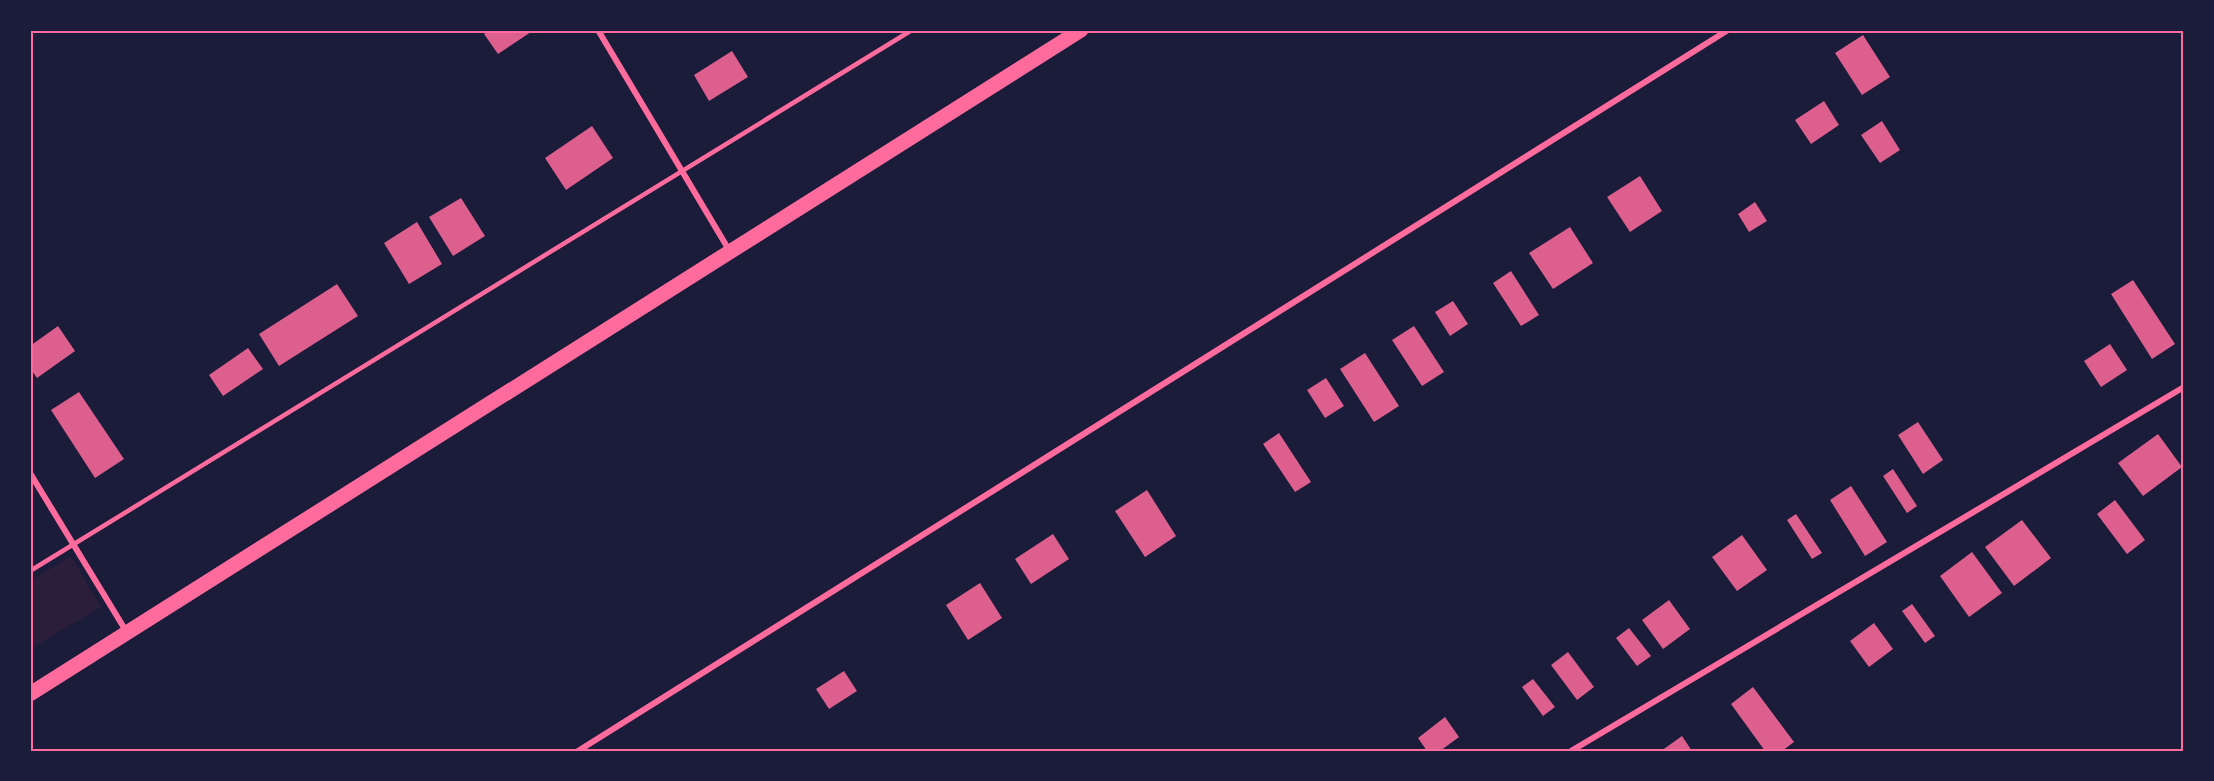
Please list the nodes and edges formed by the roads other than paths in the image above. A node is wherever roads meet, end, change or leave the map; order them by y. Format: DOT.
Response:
graph roads {
  1 [pos="598,30"];
  2 [pos="912,30"];
  3 [pos="1081,30"];
  4 [pos="1728,30"];
  5 [pos="682,171"];
  6 [pos="730,250"];
  7 [pos="2184,387"];
  8 [pos="30,472"];
  9 [pos="73,544"];
  10 [pos="30,571"];
  11 [pos="128,634"];
  12 [pos="30,694"];
  13 [pos="578,751"];
  14 [pos="1571,751"];
  1 -- 5 [label="street"];
  2 -- 5 [label="lane"];
  3 -- 6 [label="main road"];
  4 -- 13 [label="street"];
  5 -- 6 [label="street"];
  5 -- 9 [label="lane"];
  6 -- 11 [label="main road"];
  7 -- 14 [label="street"];
  8 -- 9 [label="street"];
  9 -- 10 [label="lane"];
  9 -- 11 [label="street"];
  11 -- 12 [label="main road"];
}
